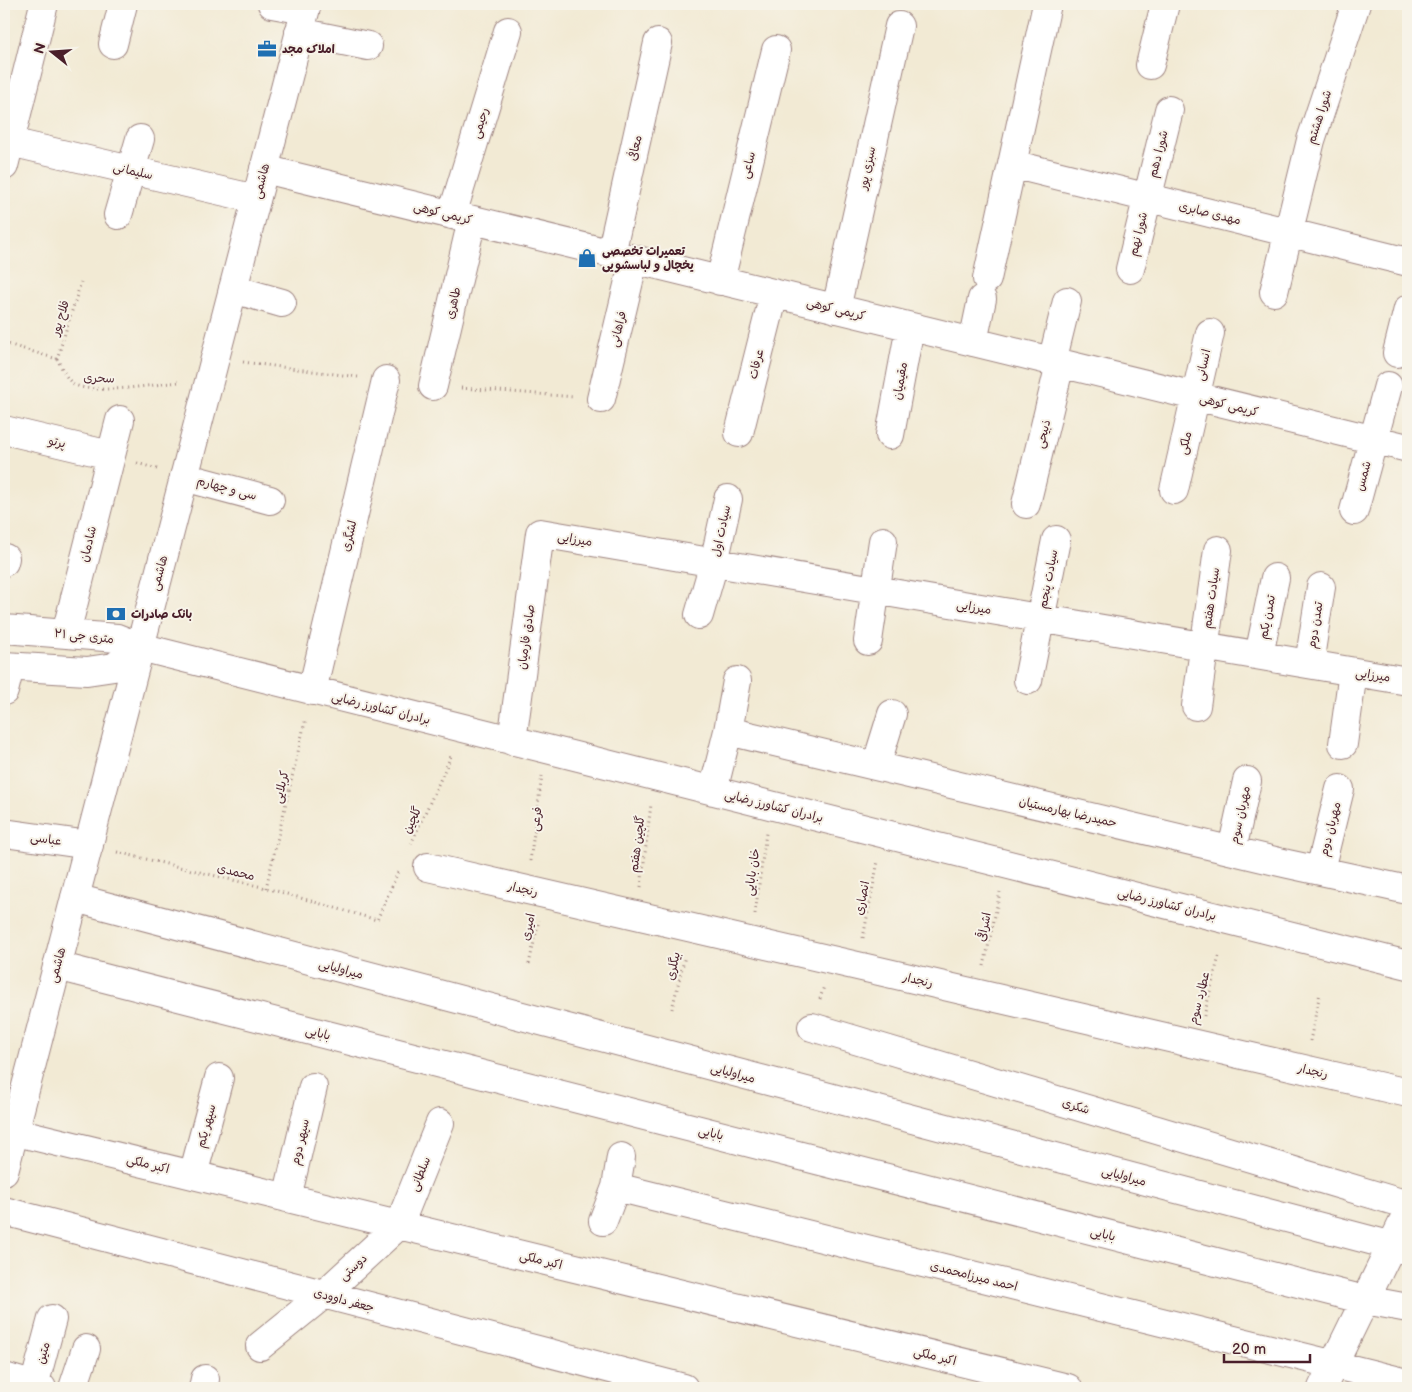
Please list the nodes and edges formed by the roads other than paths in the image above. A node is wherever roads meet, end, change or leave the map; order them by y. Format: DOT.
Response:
graph roads {
  1 [pos="44,4"];
  2 [pos="123,4"];
  3 [pos="272,4"];
  4 [pos="1047,4"];
  5 [pos="1165,4"];
  6 [pos="1356,4"];
  7 [pos="304,15"];
  8 [pos="899,26"];
  9 [pos="508,31"];
  10 [pos="658,43"];
  11 [pos="113,44"];
  12 [pos="368,46"];
  13 [pos="776,50"];
  14 [pos="1150,64"];
  15 [pos="1169,110"];
  16 [pos="140,139"];
  17 [pos="7,154"];
  18 [pos="1012,164"];
  19 [pos="264,169"];
  20 [pos="131,170"];
  21 [pos="1147,198"];
  22 [pos="256,199"];
  23 [pos="118,216"];
  24 [pos="462,218"];
  25 [pos="1287,232"];
  26 [pos="623,257"];
  27 [pos="1408,262"];
  28 [pos="1130,269"];
  29 [pos="720,281"];
  30 [pos="233,289"];
  31 [pos="1274,292"];
  32 [pos="774,294"];
  33 [pos="1067,301"];
  34 [pos="282,302"];
  35 [pos="836,309"];
  36 [pos="1408,309"];
  37 [pos="910,327"];
  38 [pos="1210,333"];
  39 [pos="973,342"];
  40 [pos="1397,353"];
  41 [pos="1056,362"];
  42 [pos="386,380"];
  43 [pos="434,386"];
  44 [pos="1388,386"];
  45 [pos="1196,397"];
  46 [pos="601,399"];
  47 [pos="120,420"];
  48 [pos="4,430"];
  49 [pos="739,433"];
  50 [pos="890,435"];
  51 [pos="1373,440"];
  52 [pos="1408,448"];
  53 [pos="110,455"];
  54 [pos="184,477"];
  55 [pos="1174,490"];
  56 [pos="728,499"];
  57 [pos="270,500"];
  58 [pos="1026,504"];
  59 [pos="1354,511"];
  60 [pos="540,533"];
  61 [pos="1056,540"];
  62 [pos="883,541"];
  63 [pos="1218,550"];
  64 [pos="714,563"];
  65 [pos="1274,578"];
  66 [pos="1321,587"];
  67 [pos="875,590"];
  68 [pos="699,615"];
  69 [pos="1040,618"];
  70 [pos="4,629"];
  71 [pos="66,633"];
  72 [pos="868,642"];
  73 [pos="1204,646"];
  74 [pos="140,647"];
  75 [pos="1259,655"];
  76 [pos="1309,664"];
  77 [pos="1353,672"];
  78 [pos="6,675"];
  79 [pos="1028,680"];
  80 [pos="737,681"];
  81 [pos="1408,681"];
  82 [pos="312,691"];
  83 [pos="1196,706"];
  84 [pos="892,714"];
  85 [pos="728,731"];
  86 [pos="512,741"];
  87 [pos="1342,744"];
  88 [pos="876,766"];
  89 [pos="1247,780"];
  90 [pos="1340,789"];
  91 [pos="713,791"];
  92 [pos="4,833"];
  93 [pos="89,845"];
  94 [pos="1232,850"];
  95 [pos="413,860"];
  96 [pos="1320,870"];
  97 [pos="1408,890"];
  98 [pos="75,898"];
  99 [pos="1408,965"];
  100 [pos="57,966"];
  101 [pos="812,1027"];
  102 [pos="219,1078"];
  103 [pos="313,1087"];
  104 [pos="1408,1093"];
  105 [pos="440,1123"];
  106 [pos="9,1130"];
  107 [pos="621,1157"];
  108 [pos="4,1171"];
  109 [pos="193,1175"];
  110 [pos="616,1187"];
  111 [pos="287,1198"];
  112 [pos="1408,1205"];
  113 [pos="4,1211"];
  114 [pos="1408,1212"];
  115 [pos="603,1221"];
  116 [pos="399,1225"];
  117 [pos="1400,1248"];
  118 [pos="323,1294"];
  119 [pos="1365,1300"];
  120 [pos="1408,1308"];
  121 [pos="52,1319"];
  122 [pos="260,1346"];
  123 [pos="86,1349"];
  124 [pos="1327,1376"];
  125 [pos="4,1377"];
  126 [pos="1408,1383"];
  127 [pos="38,1387"];
  128 [pos="73,1388"];
  129 [pos="684,1388"];
  130 [pos="1068,1388"];
  1 -- 17 [label="street, سلیمانی"];
  2 -- 11 [label="street"];
  3 -- 7 [label="street"];
  4 -- 18 [label="street"];
  5 -- 14 [label="street"];
  6 -- 25 [label="street, شورا هشتم"];
  7 -- 12 [label="street"];
  7 -- 19 [label="street, هاشمی"];
  8 -- 35 [label="street, سبزی پور"];
  9 -- 24 [label="street, رحیمی"];
  10 -- 26 [label="street, معافی"];
  13 -- 29 [label="street, ساعی"];
  15 -- 21 [label="street, شورا دهم"];
  16 -- 20 [label="street"];
  17 -- 20 [label="street, سلیمانی"];
  18 -- 21 [label="street, مهدی صابری"];
  18 -- 39 [label="street"];
  19 -- 22 [label="street, هاشمی"];
  19 -- 24 [label="street, کریمی کوهی"];
  20 -- 22 [label="street, سلیمانی"];
  20 -- 23 [label="street"];
  21 -- 25 [label="street, مهدی صابری"];
  21 -- 28 [label="street, شورا نهم"];
  22 -- 30 [label="street, هاشمی"];
  24 -- 26 [label="street, کریمی کوهی"];
  24 -- 43 [label="street, طاهری"];
  25 -- 27 [label="street, مهدی صابری"];
  25 -- 31 [label="street, شورا هشتم"];
  26 -- 29 [label="street, کریمی کوهی"];
  26 -- 46 [label="street, فراهانی"];
  29 -- 32 [label="street, کریمی کوهی"];
  30 -- 34 [label="street"];
  30 -- 54 [label="street, هاشمی"];
  32 -- 35 [label="street, کریمی کوهی"];
  32 -- 49 [label="street, عرفات"];
  33 -- 41 [label="street, ذبیحی"];
  35 -- 37 [label="street, کریمی کوهی"];
  36 -- 40 [label="street"];
  37 -- 39 [label="street, کریمی کوهی"];
  37 -- 50 [label="street, مقیمیان"];
  38 -- 45 [label="street, انسانی"];
  39 -- 41 [label="street, کریمی کوهی"];
  41 -- 45 [label="street, کریمی کوهی"];
  41 -- 58 [label="street, ذبیحی"];
  42 -- 82 [label="street, لشگری"];
  44 -- 51 [label="street, شمس"];
  45 -- 51 [label="street, کریمی کوهی"];
  45 -- 55 [label="street, ملکی"];
  47 -- 53 [label="street, شادمان"];
  48 -- 53 [label="street, پرتو"];
  51 -- 52 [label="street, کریمی کوهی"];
  51 -- 59 [label="street, شمس"];
  53 -- 71 [label="street, شادمان"];
  54 -- 57 [label="street, سی و چهارم"];
  54 -- 74 [label="street, هاشمی"];
  56 -- 64 [label="street, سیادت اول"];
  60 -- 64 [label="street, میرزایی"];
  60 -- 86 [label="street, صادق فارمیان"];
  61 -- 69 [label="street, سیادت پنجم"];
  62 -- 67 [label="street"];
  63 -- 73 [label="street, سیادت هفتم"];
  64 -- 67 [label="street, میرزایی"];
  64 -- 68 [label="street, سیادت اول"];
  65 -- 75 [label="street, تمدن یکم"];
  66 -- 76 [label="street, تمدن دوم"];
  67 -- 69 [label="street, میرزایی"];
  67 -- 72 [label="street"];
  69 -- 73 [label="street, میرزایی"];
  69 -- 79 [label="street, سیادت پنجم"];
  70 -- 71 [label="street, ۲۱ متری جی"];
  71 -- 74 [label="street, ۲۱ متری جی"];
  73 -- 75 [label="street, میرزایی"];
  73 -- 83 [label="street, سیادت هفتم"];
  74 -- 78 [label="street, ۲۱ متری جی"];
  74 -- 82 [label="street, برادران کشاورز رضایی"];
  74 -- 93 [label="street, هاشمی"];
  75 -- 76 [label="street, میرزایی"];
  76 -- 77 [label="street, میرزایی"];
  77 -- 81 [label="street, میرزایی"];
  77 -- 87 [label="street"];
  80 -- 85 [label="street"];
  82 -- 86 [label="street, برادران کشاورز رضایی"];
  84 -- 88 [label="street"];
  85 -- 88 [label="street, حمیدرضا بهارمستیان"];
  85 -- 91 [label="street"];
  86 -- 91 [label="street, برادران کشاورز رضایی"];
  88 -- 94 [label="street, حمیدرضا بهارمستیان"];
  89 -- 94 [label="street, مهربان سوم"];
  90 -- 96 [label="street, مهربان دوم"];
  91 -- 99 [label="street, برادران کشاورز رضایی"];
  92 -- 93 [label="street, عباسی"];
  93 -- 98 [label="street, هاشمی"];
  94 -- 96 [label="street, حمیدرضا بهارمستیان"];
  95 -- 104 [label="street, رنجدار"];
  96 -- 97 [label="street, حمیدرضا بهارمستیان"];
  98 -- 100 [label="street, هاشمی"];
  98 -- 117 [label="street, میراولیایی"];
  100 -- 106 [label="street, هاشمی"];
  100 -- 119 [label="street, بابایی"];
  101 -- 112 [label="street, شکری"];
  102 -- 109 [label="street, سپهر یکم"];
  103 -- 111 [label="street, سپهر دوم"];
  105 -- 116 [label="street, سلطانی"];
  106 -- 108 [label="street, هاشمی"];
  106 -- 109 [label="street, اکبر ملکی"];
  107 -- 110 [label="street"];
  109 -- 111 [label="street, اکبر ملکی"];
  110 -- 115 [label="street"];
  110 -- 124 [label="street, احمد میرزامحمدی"];
  111 -- 116 [label="street, اکبر ملکی"];
  113 -- 118 [label="street, جعفر داوودی"];
  114 -- 117 [label="street"];
  116 -- 118 [label="street, دوستی"];
  116 -- 130 [label="street, اکبر ملکی"];
  117 -- 119 [label="street"];
  118 -- 122 [label="street, دوستی"];
  118 -- 129 [label="street, جعفر داوودی"];
  119 -- 120 [label="street"];
  119 -- 124 [label="street"];
  121 -- 127 [label="street, متین"];
  123 -- 128 [label="street"];
  124 -- 126 [label="street, احمد میرزامحمدی"];
  125 -- 127 [label="street"];
}
